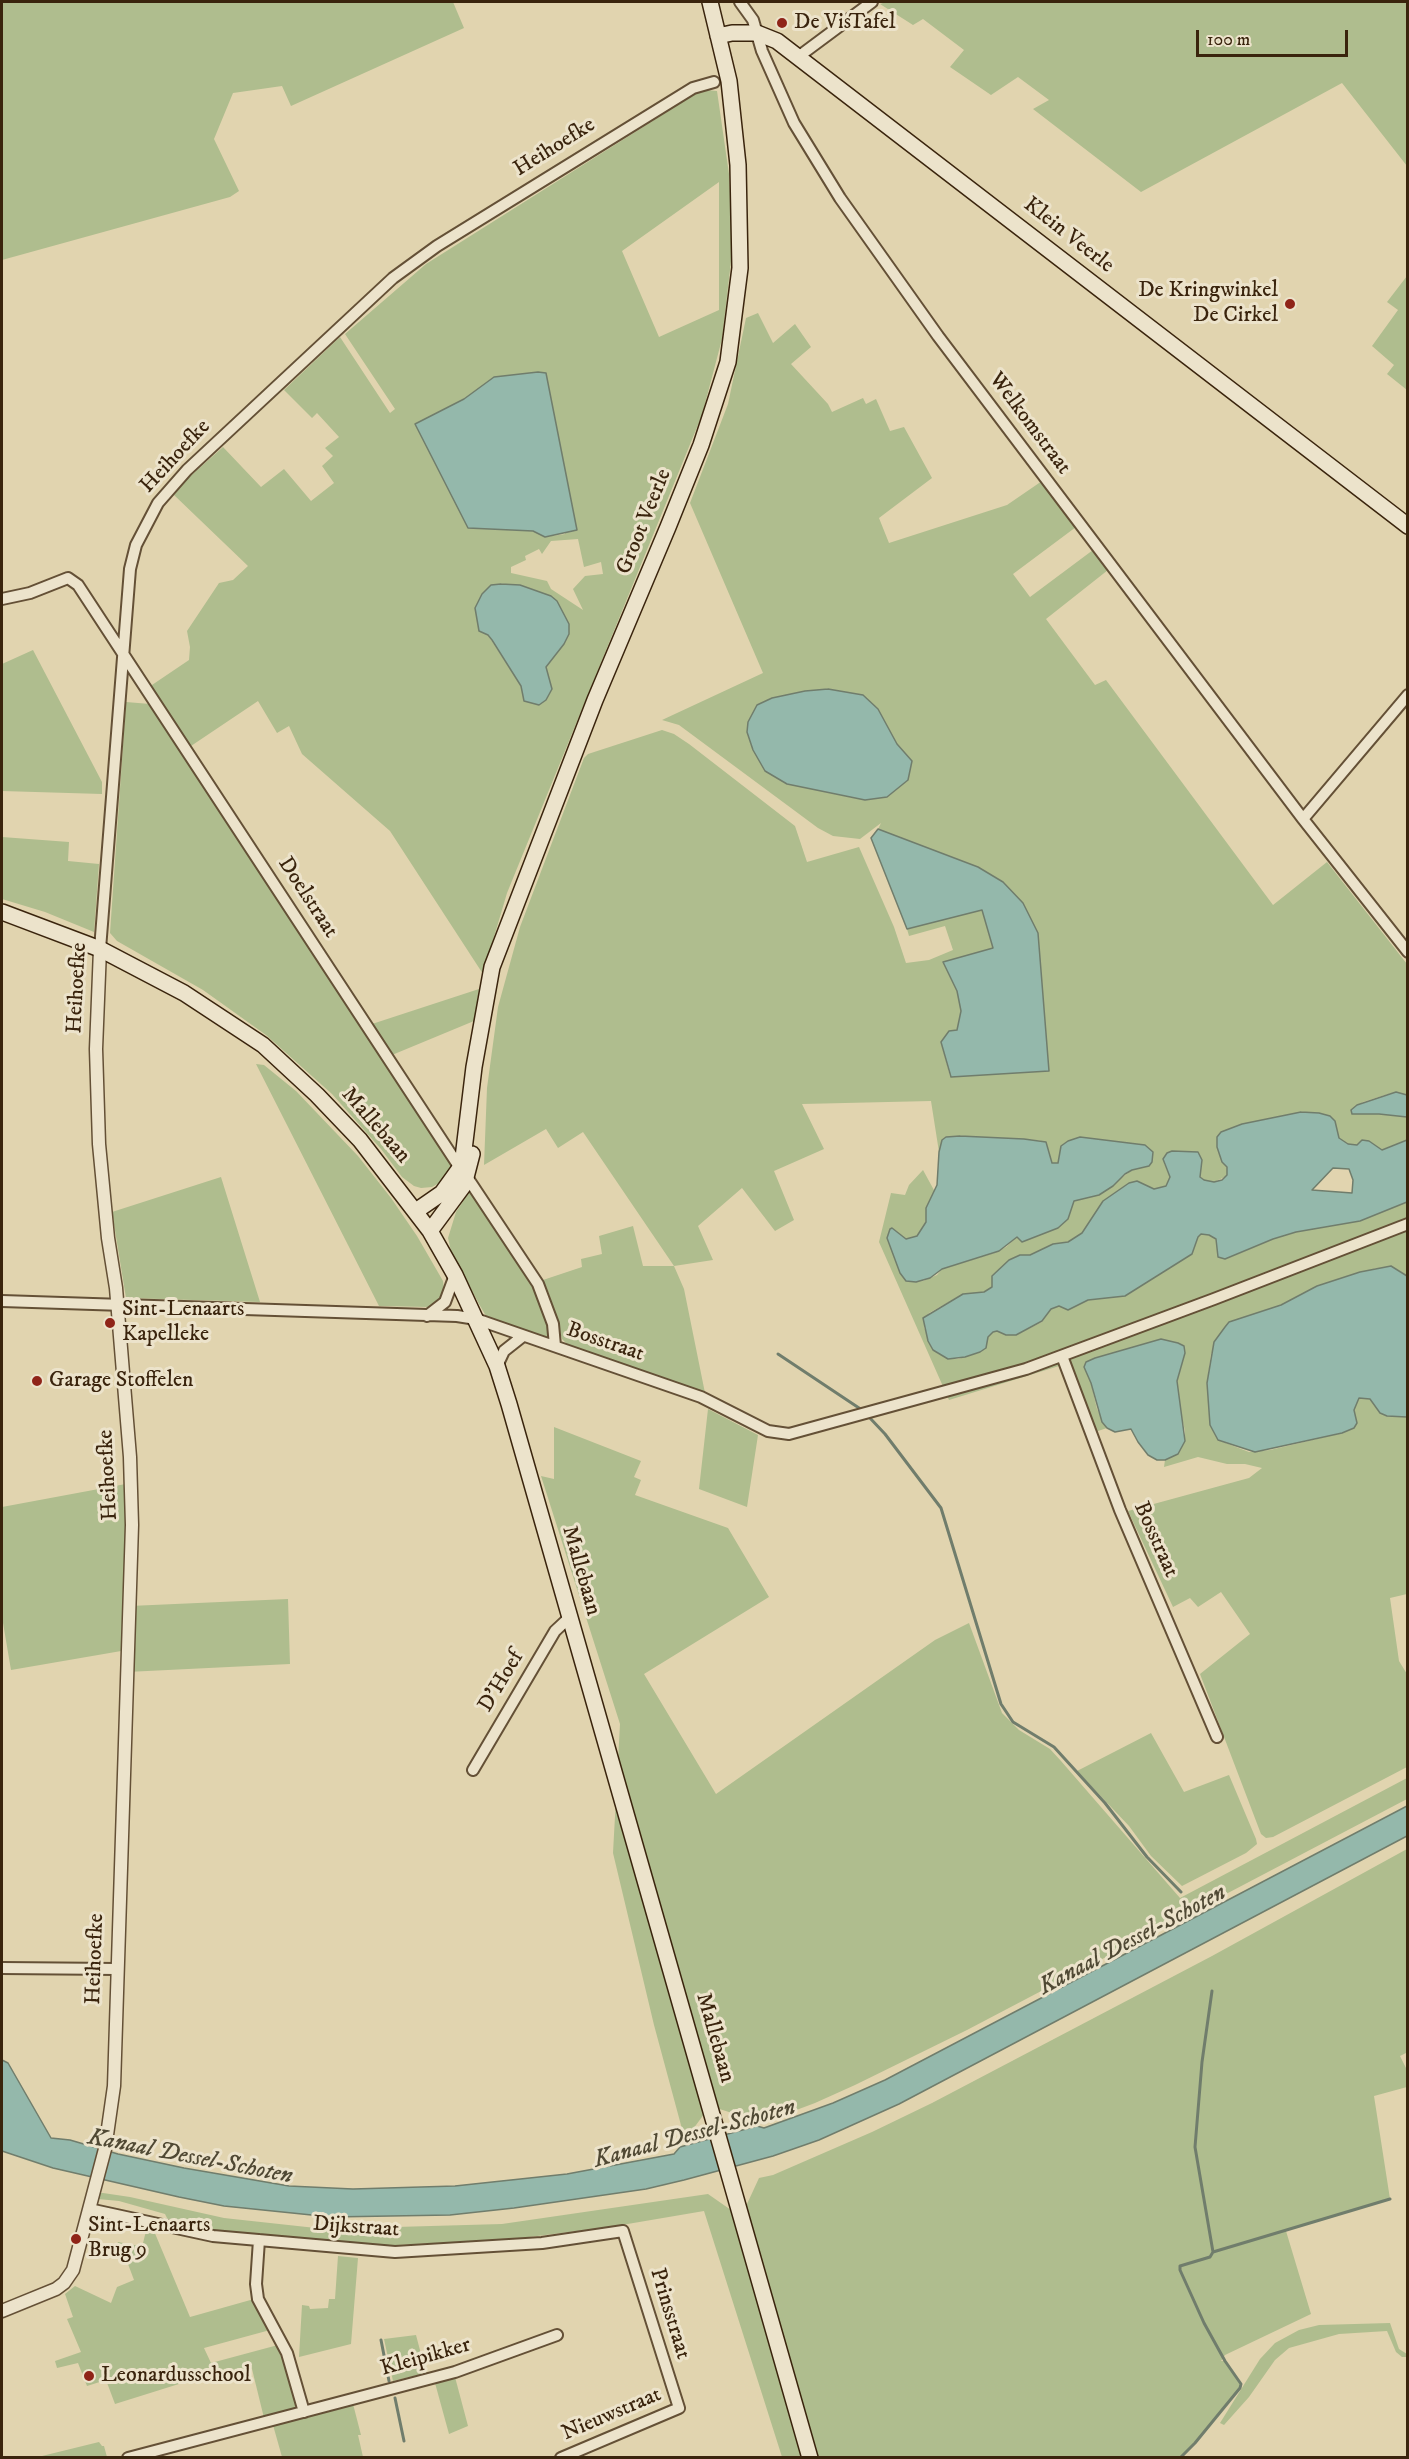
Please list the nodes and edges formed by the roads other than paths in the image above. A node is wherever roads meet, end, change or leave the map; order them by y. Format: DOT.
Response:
graph roads {
  1 [pos="710,2"];
  2 [pos="740,2"];
  3 [pos="872,2"];
  4 [pos="757,33"];
  5 [pos="718,36"];
  6 [pos="798,57"];
  7 [pos="714,82"];
  8 [pos="1407,525"];
  9 [pos="2,599"];
  10 [pos="122,650"];
  11 [pos="1407,695"];
  12 [pos="1303,819"];
  13 [pos="2,912"];
  14 [pos="100,949"];
  15 [pos="1407,952"];
  16 [pos="463,1173"];
  17 [pos="416,1211"];
  18 [pos="1407,1224"];
  19 [pos="430,1231"];
  20 [pos="455,1275"];
  21 [pos="2,1301"];
  22 [pos="117,1304"];
  23 [pos="428,1316"];
  24 [pos="476,1319"];
  25 [pos="523,1336"];
  26 [pos="555,1346"];
  27 [pos="1062,1356"];
  28 [pos="497,1366"];
  29 [pos="570,1617"];
  30 [pos="1217,1737"];
  31 [pos="473,1770"];
  32 [pos="2,1968"];
  33 [pos="117,1969"];
  34 [pos="89,2209"];
  35 [pos="623,2231"];
  36 [pos="259,2240"];
  37 [pos="2,2311"];
  38 [pos="557,2335"];
  39 [pos="679,2408"];
  40 [pos="304,2412"];
  41 [pos="128,2457"];
  42 [pos="561,2457"];
  43 [pos="810,2457"];
  1 -- 5 [label="main road, Groot Veerle"];
  2 -- 4 [label="street"];
  3 -- 6 [label="street"];
  4 -- 5 [label="main road, Klein Veerle"];
  4 -- 6 [label="main road, Klein Veerle"];
  4 -- 12 [label="street, Welkomstraat"];
  5 -- 16 [label="main road, Groot Veerle"];
  6 -- 8 [label="main road, Klein Veerle"];
  7 -- 10 [label="street, Heihoefke"];
  9 -- 10 [label="street, Doelstraat"];
  10 -- 14 [label="street, Heihoefke"];
  10 -- 16 [label="street, Doelstraat"];
  11 -- 12 [label="street"];
  12 -- 15 [label="street, Welkomstraat"];
  13 -- 14 [label="main road, Mallebaan"];
  14 -- 17 [label="main road, Mallebaan"];
  14 -- 22 [label="street, Heihoefke"];
  16 -- 17 [label="main road, Groot Veerle"];
  16 -- 19 [label="main road, Groot Veerle"];
  16 -- 26 [label="street, Doelstraat"];
  17 -- 19 [label="main road, Mallebaan"];
  18 -- 27 [label="street, Bosstraat"];
  19 -- 20 [label="main road, Mallebaan"];
  20 -- 23 [label="street"];
  20 -- 24 [label="main road, Mallebaan"];
  21 -- 22 [label="street, Bosstraat"];
  22 -- 23 [label="street, Bosstraat"];
  22 -- 33 [label="street, Heihoefke"];
  23 -- 24 [label="street, Bosstraat"];
  24 -- 25 [label="street, Bosstraat"];
  24 -- 28 [label="main road, Mallebaan"];
  25 -- 26 [label="street, Bosstraat"];
  25 -- 28 [label="street"];
  26 -- 27 [label="street, Bosstraat"];
  27 -- 30 [label="street, Bosstraat"];
  28 -- 29 [label="main road, Mallebaan"];
  29 -- 31 [label="street, D'Hoef"];
  29 -- 43 [label="main road, Mallebaan"];
  32 -- 33 [label="street"];
  33 -- 34 [label="street, Heihoefke"];
  34 -- 36 [label="street, Dijkstraat"];
  34 -- 37 [label="street, Heihoefke"];
  35 -- 36 [label="street, Dijkstraat"];
  35 -- 39 [label="street, Prinsstraat"];
  36 -- 40 [label="street"];
  38 -- 40 [label="street, Kleipikker"];
  39 -- 42 [label="street, Nieuwstraat"];
  40 -- 41 [label="street, Kleipikker"];
}
